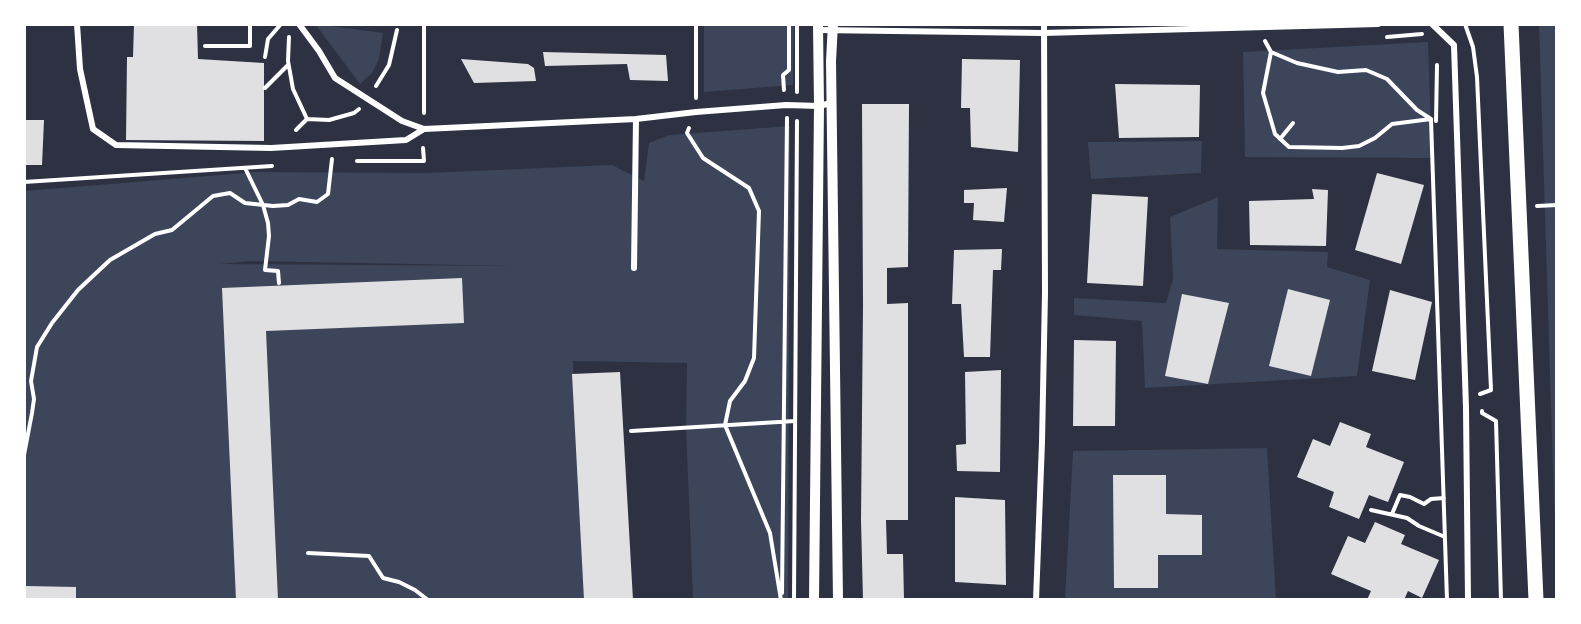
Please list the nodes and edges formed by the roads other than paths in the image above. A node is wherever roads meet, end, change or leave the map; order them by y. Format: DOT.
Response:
graph roads {
  1 [pos="77,24"];
  2 [pos="298,24"];
  3 [pos="1044,24"];
  4 [pos="1377,24"];
  5 [pos="1432,24"];
  6 [pos="1511,24"];
  7 [pos="818,27"];
  8 [pos="833,27"];
  9 [pos="1043,33"];
  10 [pos="831,104"];
  11 [pos="819,106"];
  12 [pos="636,119"];
  13 [pos="424,129"];
  14 [pos="634,268"];
  15 [pos="814,600"];
  16 [pos="838,600"];
  17 [pos="1036,600"];
  18 [pos="1468,600"];
  19 [pos="1536,600"];
  1 -- 13 [label="street"];
  2 -- 13 [label="street"];
  3 -- 9 [label="street"];
  4 -- 9 [label="street"];
  5 -- 18 [label="street"];
  6 -- 19 [label="main road"];
  7 -- 8 [label="street"];
  7 -- 11 [label="street"];
  8 -- 9 [label="street"];
  8 -- 10 [label="street"];
  9 -- 17 [label="street"];
  10 -- 11 [label="street"];
  10 -- 16 [label="street"];
  11 -- 12 [label="street"];
  11 -- 15 [label="street"];
  12 -- 13 [label="street"];
  12 -- 14 [label="street"];
}
